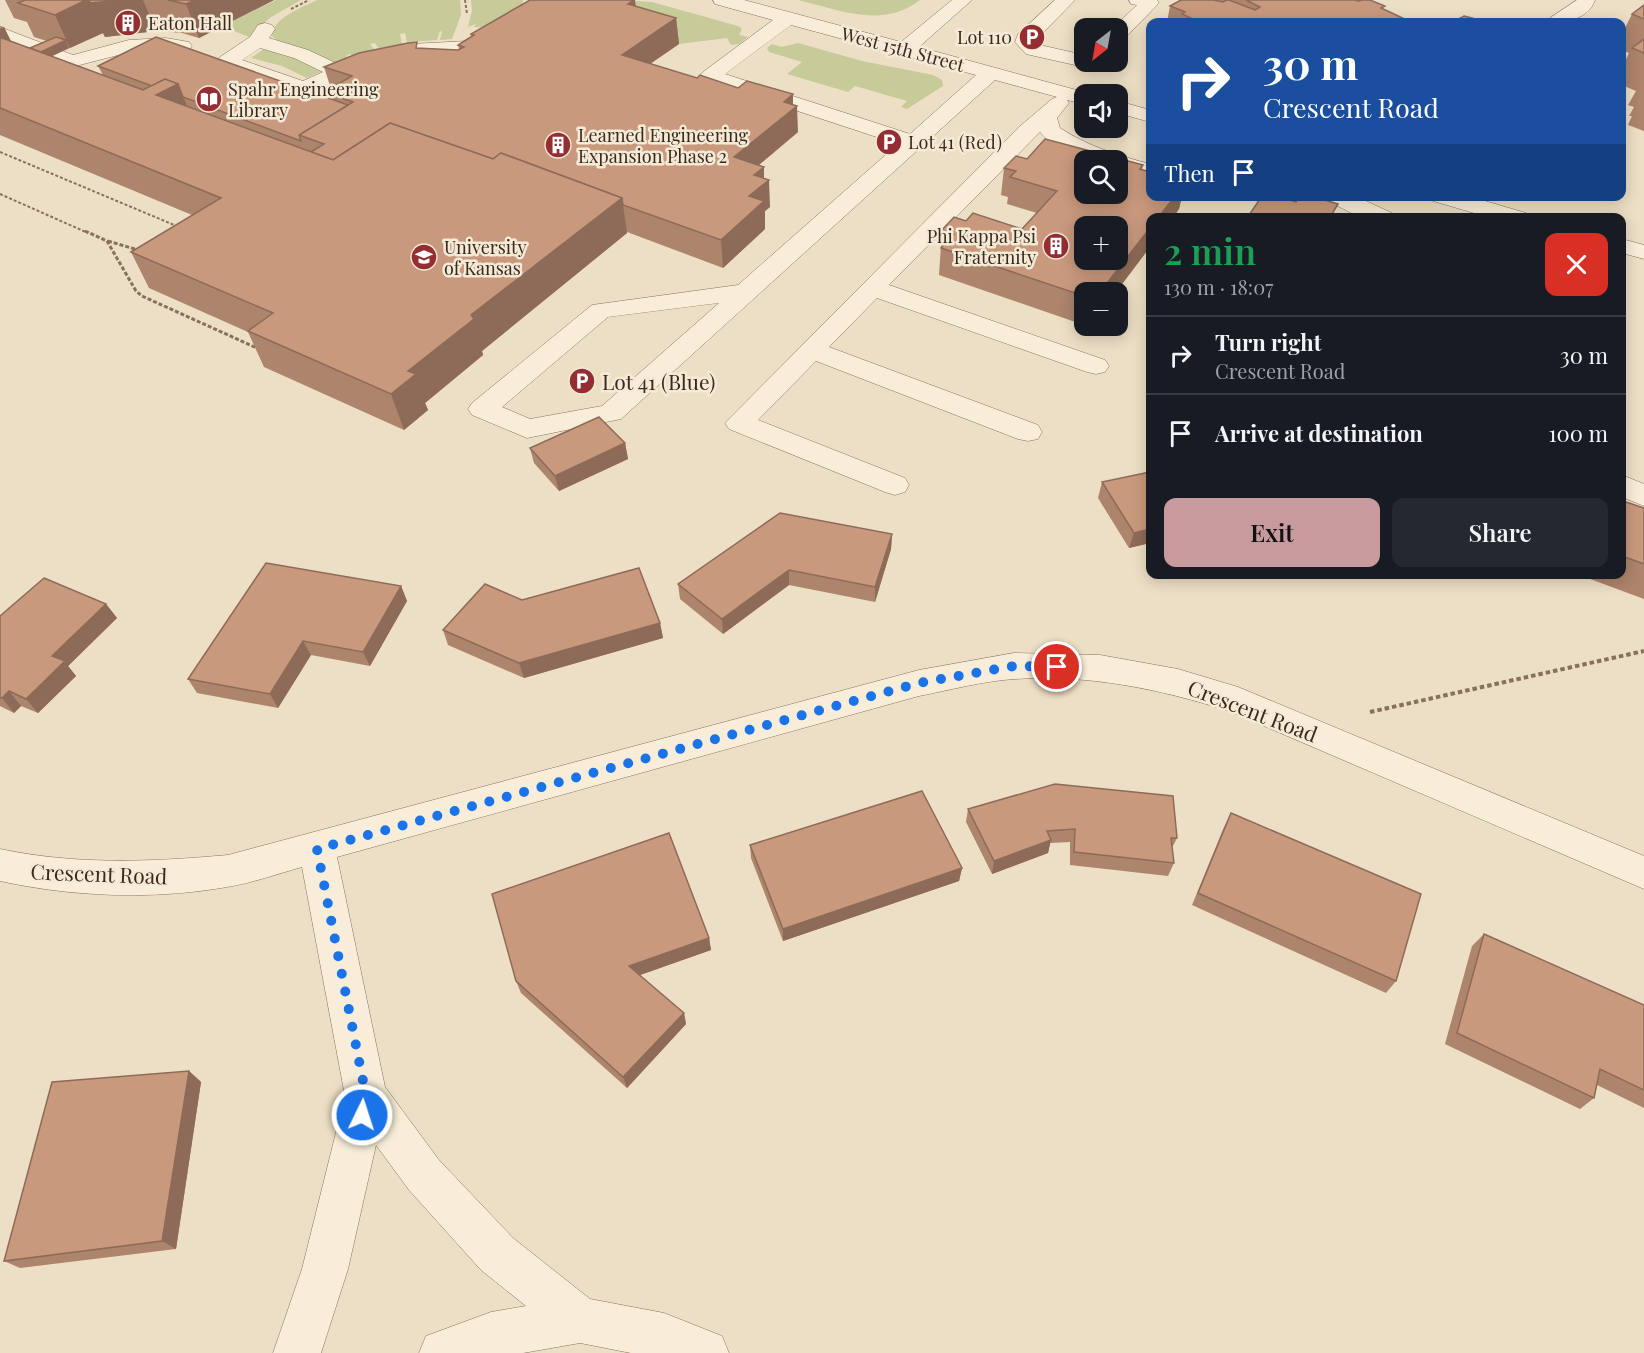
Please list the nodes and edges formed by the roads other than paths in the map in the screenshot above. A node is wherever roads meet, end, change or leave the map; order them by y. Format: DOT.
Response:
graph roads {
  1 [pos="722,0"];
  2 [pos="963,0"];
  3 [pos="1066,0"];
  4 [pos="1138,0"];
  5 [pos="1586,0"];
  6 [pos="788,18"];
  7 [pos="1563,18"];
  8 [pos="1128,24"];
  9 [pos="462,27"];
  10 [pos="512,31"];
  11 [pos="0,33"];
  12 [pos="904,49"];
  13 [pos="453,56"];
  14 [pos="81,58"];
  15 [pos="1074,59"];
  16 [pos="226,61"];
  17 [pos="114,70"];
  18 [pos="339,72"];
  19 [pos="991,73"];
  20 [pos="305,88"];
  21 [pos="1074,95"];
  22 [pos="1074,97"];
  23 [pos="330,98"];
  24 [pos="1128,110"];
  25 [pos="1146,115"];
  26 [pos="1046,117"];
  27 [pos="913,142"];
  28 [pos="1088,150"];
  29 [pos="1128,165"];
  30 [pos="1146,170"];
  31 [pos="1347,201"];
  32 [pos="1459,201"];
  33 [pos="1373,213"];
  34 [pos="1501,213"];
  35 [pos="1626,247"];
  36 [pos="1644,252"];
  37 [pos="873,288"];
  38 [pos="746,292"];
  39 [pos="811,350"];
  40 [pos="1096,366"];
  41 [pos="1028,432"];
  42 [pos="895,485"];
  43 [pos="1626,487"];
  44 [pos="1644,496"];
  45 [pos="317,849"];
  46 [pos="0,865"];
  47 [pos="1644,873"];
  48 [pos="366,1096"];
  49 [pos="580,1320"];
  50 [pos="297,1353"];
  51 [pos="442,1353"];
  52 [pos="705,1353"];
  1 -- 6 [label="street, West 15th Street"];
  2 -- 12 [label="street"];
  3 -- 15 [label="street"];
  4 -- 8 [label="street"];
  5 -- 7 [label="street"];
  6 -- 12 [label="street, West 15th Street"];
  6 -- 27 [label="street"];
  9 -- 13 [label="street"];
  10 -- 13 [label="street"];
  11 -- 14 [label="street"];
  12 -- 19 [label="street, West 15th Street"];
  13 -- 18 [label="street"];
  14 -- 16 [label="street"];
  14 -- 17 [label="street"];
  16 -- 18 [label="street"];
  16 -- 20 [label="street"];
  18 -- 20 [label="street"];
  19 -- 21 [label="street, West 15th Street"];
  19 -- 27 [label="street"];
  20 -- 23 [label="street"];
  22 -- 26 [label="street"];
  24 -- 25 [label="street"];
  26 -- 28 [label="street"];
  26 -- 37 [label="street"];
  27 -- 38 [label="street"];
  29 -- 30 [label="street"];
  31 -- 33 [label="street"];
  32 -- 34 [label="street"];
  35 -- 36 [label="street"];
  37 -- 39 [label="street"];
  37 -- 40 [label="street"];
  38 -- 38 [label="street"];
  39 -- 41 [label="street"];
  39 -- 42 [label="street"];
  43 -- 44 [label="street"];
  45 -- 46 [label="street, Crescent Road"];
  45 -- 47 [label="street, Crescent Road"];
  45 -- 48 [label="street"];
  48 -- 49 [label="street"];
  48 -- 50 [label="street"];
  49 -- 51 [label="street"];
  49 -- 52 [label="street"];
}
